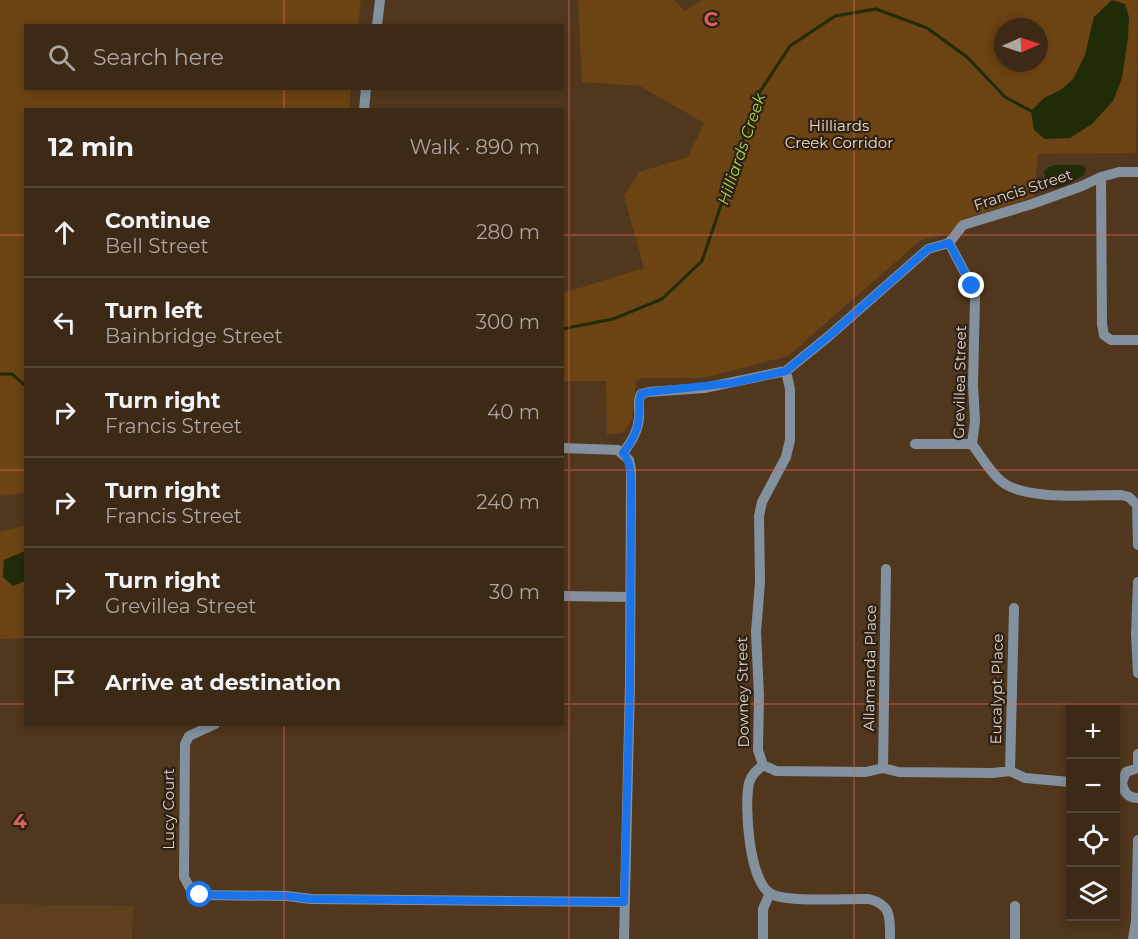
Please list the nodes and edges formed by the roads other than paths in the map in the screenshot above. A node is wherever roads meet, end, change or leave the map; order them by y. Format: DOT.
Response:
graph roads {
  1 [pos="380,0"];
  2 [pos="378,24"];
  3 [pos="366,90"];
  4 [pos="364,108"];
  5 [pos="1138,172"];
  6 [pos="1101,177"];
  7 [pos="949,243"];
  8 [pos="1138,340"];
  9 [pos="786,371"];
  10 [pos="915,444"];
  11 [pos="972,444"];
  12 [pos="564,448"];
  13 [pos="623,453"];
  14 [pos="1138,545"];
  15 [pos="886,569"];
  16 [pos="1138,582"];
  17 [pos="564,596"];
  18 [pos="630,597"];
  19 [pos="1014,608"];
  20 [pos="1138,673"];
  21 [pos="210,726"];
  22 [pos="1138,753"];
  23 [pos="763,765"];
  24 [pos="883,768"];
  25 [pos="1138,768"];
  26 [pos="1010,771"];
  27 [pos="1120,781"];
  28 [pos="1066,782"];
  29 [pos="1120,785"];
  30 [pos="1138,798"];
  31 [pos="1138,840"];
  32 [pos="770,893"];
  33 [pos="624,902"];
  34 [pos="1015,906"];
  35 [pos="624,939"];
  36 [pos="763,939"];
  37 [pos="890,939"];
  38 [pos="1015,939"];
  39 [pos="1133,939"];
  1 -- 2 [label="street"];
  3 -- 4 [label="street"];
  5 -- 6 [label="street, Francis Street"];
  6 -- 7 [label="street, Francis Street"];
  6 -- 8 [label="street"];
  7 -- 9 [label="street, Francis Street"];
  7 -- 11 [label="street, Grevillea Street"];
  9 -- 13 [label="street, Francis Street"];
  9 -- 23 [label="street, Downey Street"];
  10 -- 11 [label="street"];
  11 -- 14 [label="street, Grevillea Street"];
  12 -- 13 [label="street"];
  13 -- 18 [label="street"];
  15 -- 24 [label="street, Allamanda Place"];
  16 -- 20 [label="street"];
  17 -- 18 [label="street"];
  18 -- 33 [label="street"];
  19 -- 26 [label="street, Eucalypt Place"];
  21 -- 33 [label="street, Lucy Court"];
  22 -- 25 [label="street"];
  23 -- 24 [label="street"];
  23 -- 32 [label="street, Downey Street"];
  24 -- 26 [label="street"];
  25 -- 27 [label="street"];
  26 -- 28 [label="street"];
  29 -- 30 [label="street"];
  31 -- 39 [label="street"];
  32 -- 36 [label="street"];
  32 -- 37 [label="street"];
  33 -- 35 [label="street"];
  34 -- 38 [label="street"];
}
